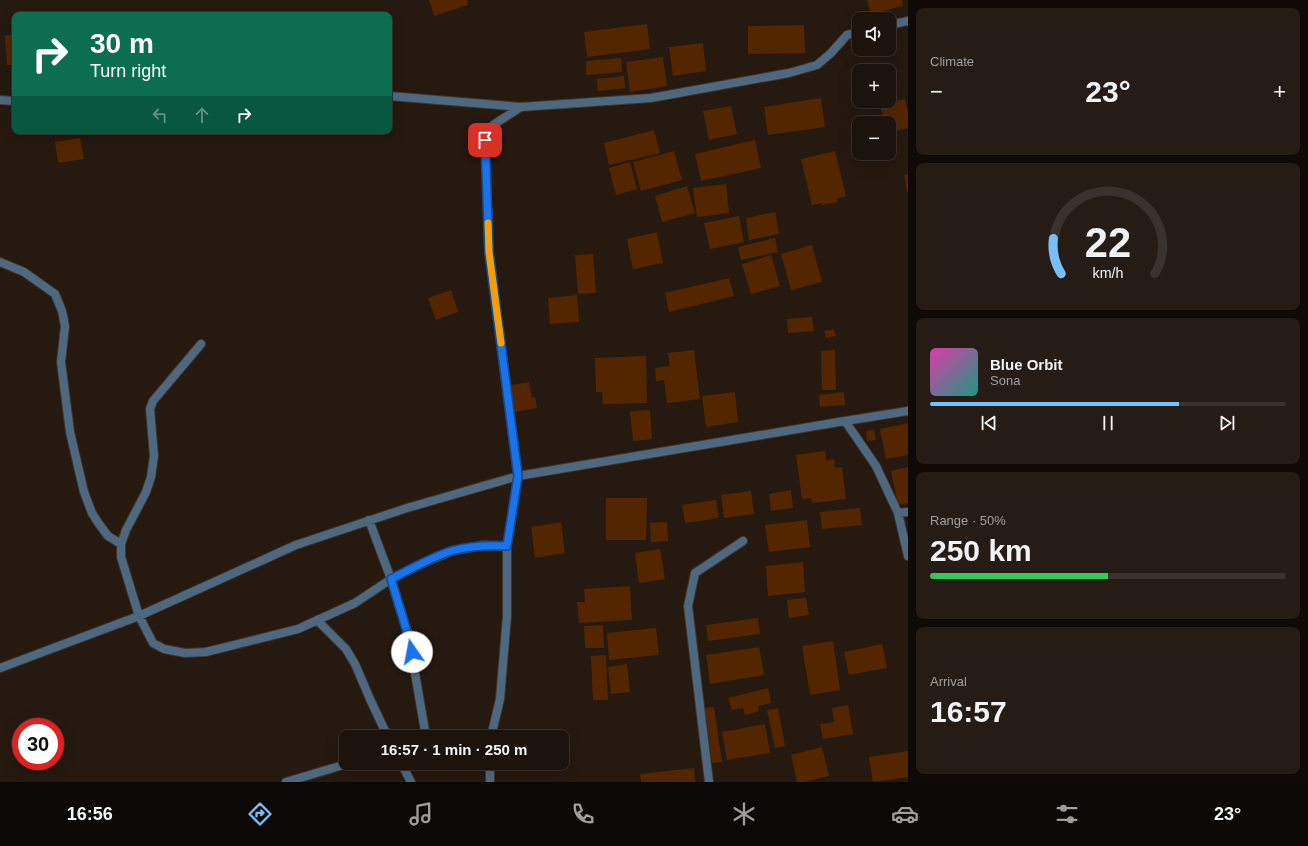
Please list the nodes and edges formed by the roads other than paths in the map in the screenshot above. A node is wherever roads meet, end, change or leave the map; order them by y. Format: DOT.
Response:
graph roads {
  1 [pos="908,21"];
  2 [pos="896,24"];
  3 [pos="852,34"];
  4 [pos="392,96"];
  5 [pos="0,100"];
  6 [pos="12,101"];
  7 [pos="520,107"];
  8 [pos="0,262"];
  9 [pos="201,344"];
  10 [pos="908,411"];
  11 [pos="845,422"];
  12 [pos="518,476"];
  13 [pos="908,512"];
  14 [pos="898,513"];
  15 [pos="369,520"];
  16 [pos="743,541"];
  17 [pos="121,544"];
  18 [pos="507,546"];
  19 [pos="908,556"];
  20 [pos="391,579"];
  21 [pos="139,616"];
  22 [pos="317,620"];
  23 [pos="0,668"];
  24 [pos="385,730"];
  25 [pos="425,730"];
  26 [pos="493,730"];
  27 [pos="339,766"];
  28 [pos="405,770"];
  29 [pos="490,770"];
  30 [pos="286,782"];
  31 [pos="411,782"];
  32 [pos="490,782"];
  33 [pos="708,782"];
  1 -- 2 [label="street"];
  3 -- 7 [label="street"];
  4 -- 7 [label="street"];
  5 -- 6 [label="street"];
  7 -- 12 [label="street"];
  8 -- 17 [label="street"];
  9 -- 17 [label="street"];
  10 -- 11 [label="street"];
  11 -- 12 [label="street"];
  11 -- 14 [label="street"];
  12 -- 15 [label="street"];
  12 -- 18 [label="street"];
  13 -- 14 [label="street"];
  14 -- 19 [label="street"];
  15 -- 20 [label="street"];
  15 -- 21 [label="street"];
  16 -- 33 [label="street"];
  17 -- 21 [label="street"];
  18 -- 20 [label="street"];
  18 -- 26 [label="street"];
  20 -- 22 [label="street"];
  20 -- 25 [label="street"];
  21 -- 22 [label="street"];
  21 -- 23 [label="street"];
  22 -- 24 [label="street"];
  27 -- 30 [label="street"];
  28 -- 31 [label="street"];
  29 -- 32 [label="street"];
}
